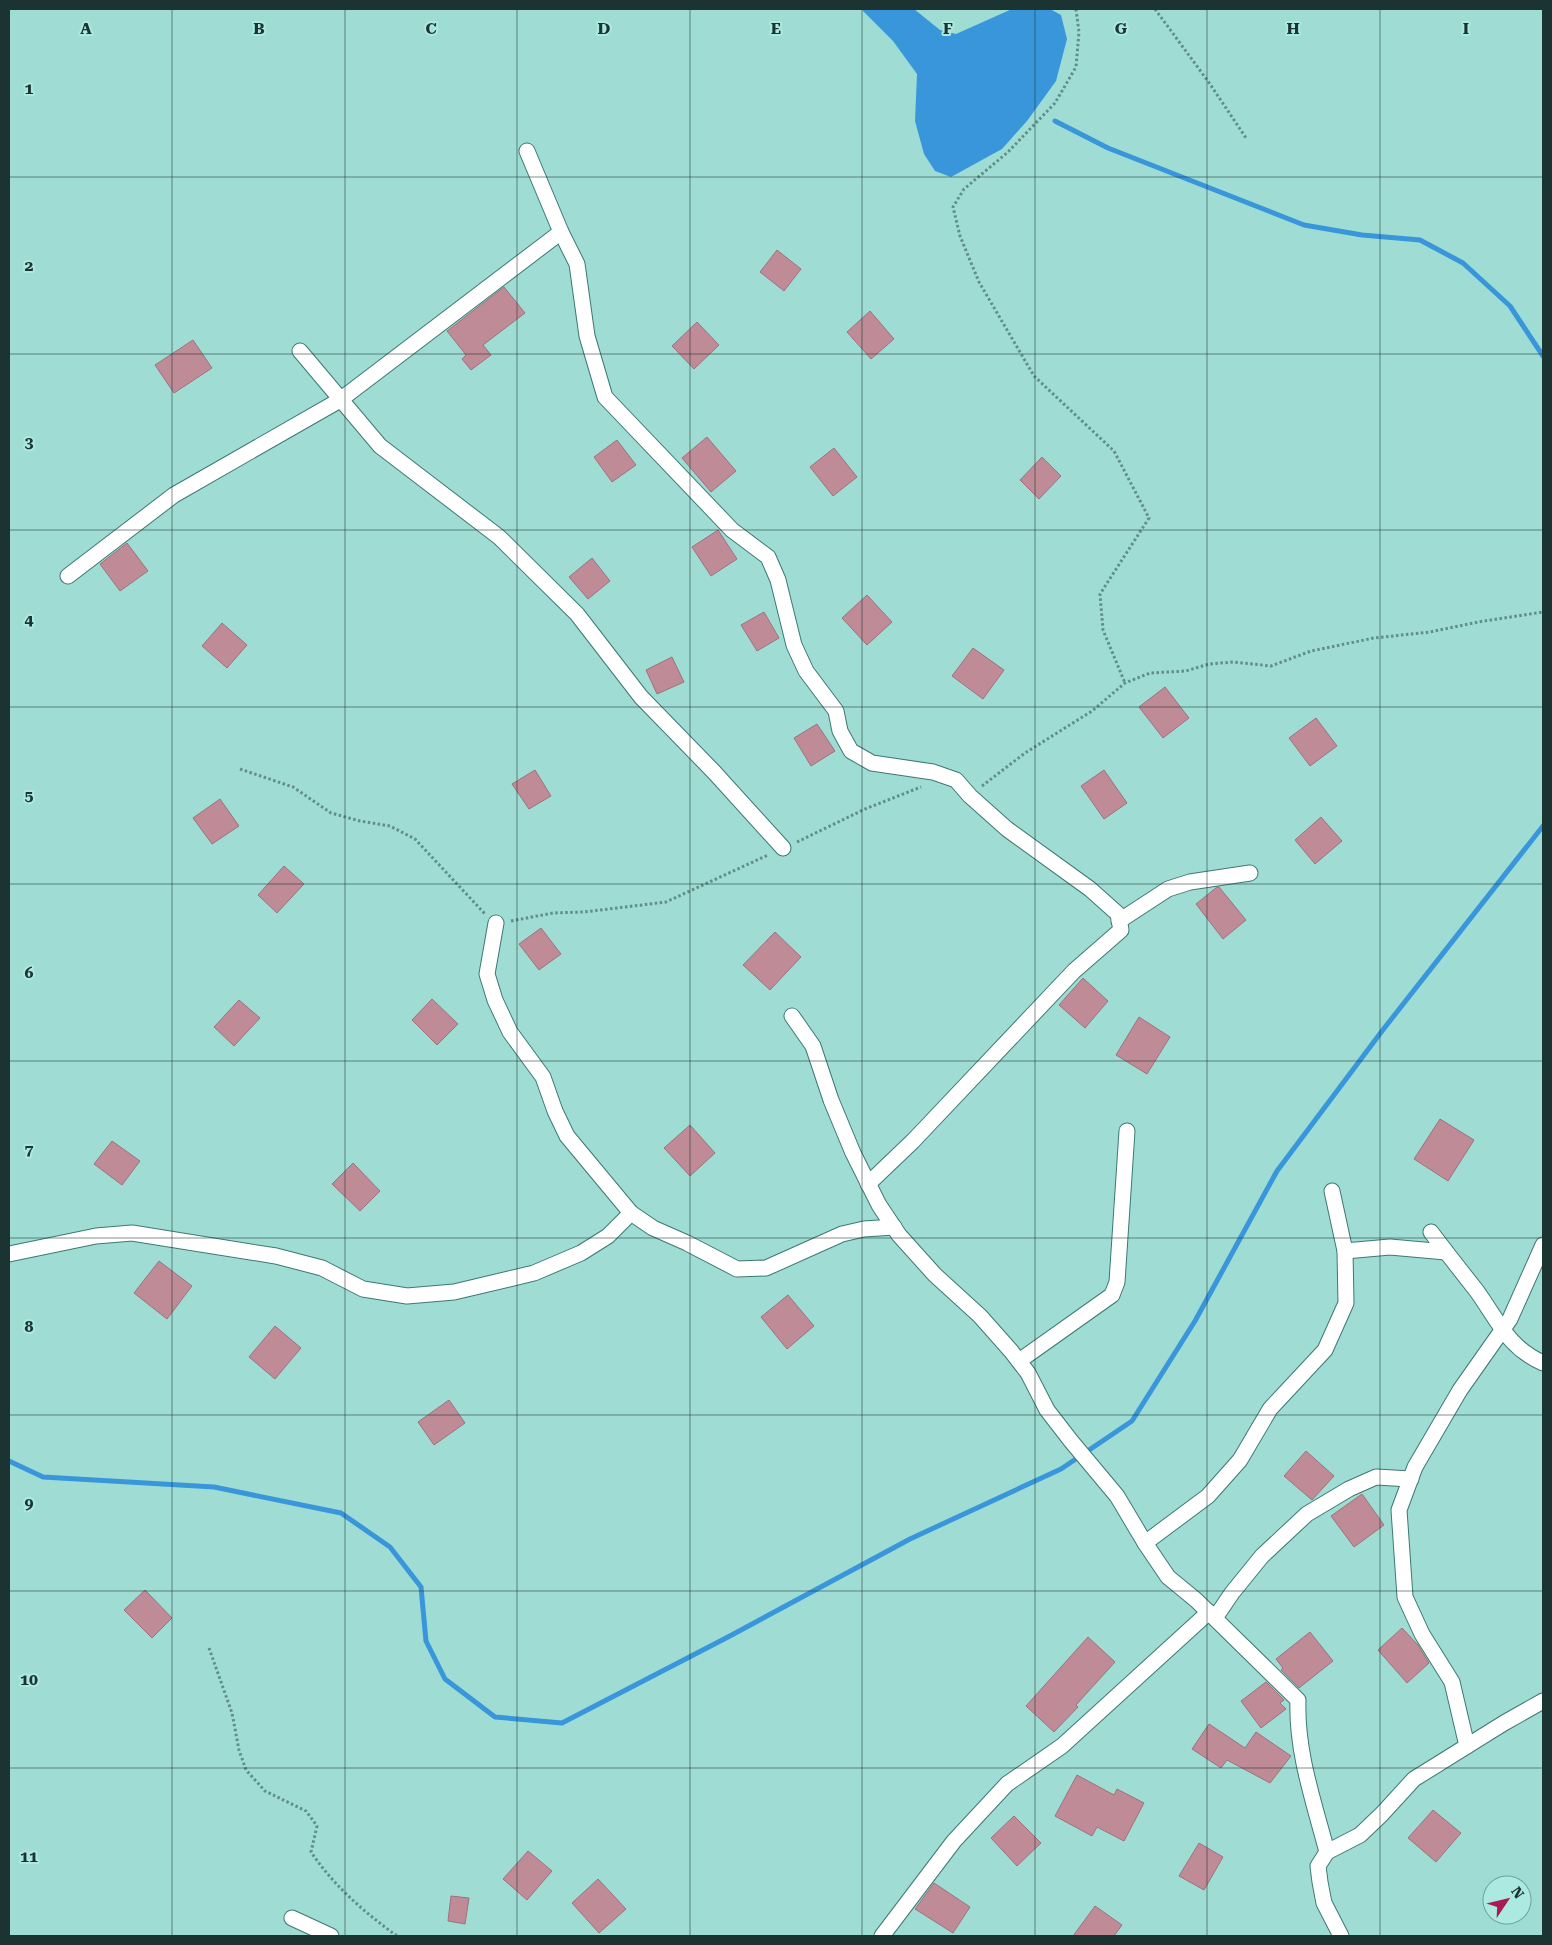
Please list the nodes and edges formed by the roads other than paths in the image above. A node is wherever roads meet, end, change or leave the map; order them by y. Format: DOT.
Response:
graph roads {
  1 [pos="528,152"];
  2 [pos="561,232"];
  3 [pos="300,351"];
  4 [pos="340,400"];
  5 [pos="68,576"];
  6 [pos="783,848"];
  7 [pos="1250,873"];
  8 [pos="1119,921"];
  9 [pos="496,923"];
  10 [pos="792,1016"];
  11 [pos="1127,1131"];
  12 [pos="868,1184"];
  13 [pos="1332,1191"];
  14 [pos="631,1213"];
  15 [pos="894,1227"];
  16 [pos="1431,1232"];
  17 [pos="1543,1244"];
  18 [pos="1345,1251"];
  19 [pos="1446,1252"];
  20 [pos="9,1254"];
  21 [pos="1502,1331"];
  22 [pos="1019,1361"];
  23 [pos="1543,1363"];
  24 [pos="1411,1479"];
  25 [pos="1145,1543"];
  26 [pos="1212,1615"];
  27 [pos="1543,1701"];
  28 [pos="1468,1746"];
  29 [pos="1327,1852"];
  30 [pos="292,1918"];
  31 [pos="331,1936"];
  32 [pos="882,1936"];
  33 [pos="1342,1936"];
  1 -- 2 [label="street"];
  2 -- 4 [label="street"];
  2 -- 8 [label="street"];
  3 -- 4 [label="street"];
  4 -- 5 [label="street"];
  4 -- 6 [label="street"];
  7 -- 8 [label="street"];
  8 -- 12 [label="street"];
  9 -- 14 [label="street"];
  10 -- 12 [label="street"];
  11 -- 22 [label="street"];
  12 -- 15 [label="street"];
  13 -- 18 [label="street"];
  14 -- 15 [label="street"];
  14 -- 20 [label="street"];
  15 -- 22 [label="street"];
  16 -- 19 [label="street"];
  17 -- 21 [label="street"];
  18 -- 19 [label="street"];
  18 -- 25 [label="street"];
  19 -- 21 [label="street"];
  21 -- 23 [label="street"];
  21 -- 24 [label="street"];
  22 -- 25 [label="street"];
  24 -- 26 [label="street"];
  24 -- 28 [label="street"];
  25 -- 26 [label="street"];
  26 -- 29 [label="street"];
  26 -- 32 [label="street"];
  27 -- 28 [label="street"];
  28 -- 29 [label="street"];
  29 -- 33 [label="street"];
  30 -- 31 [label="street"];
}
